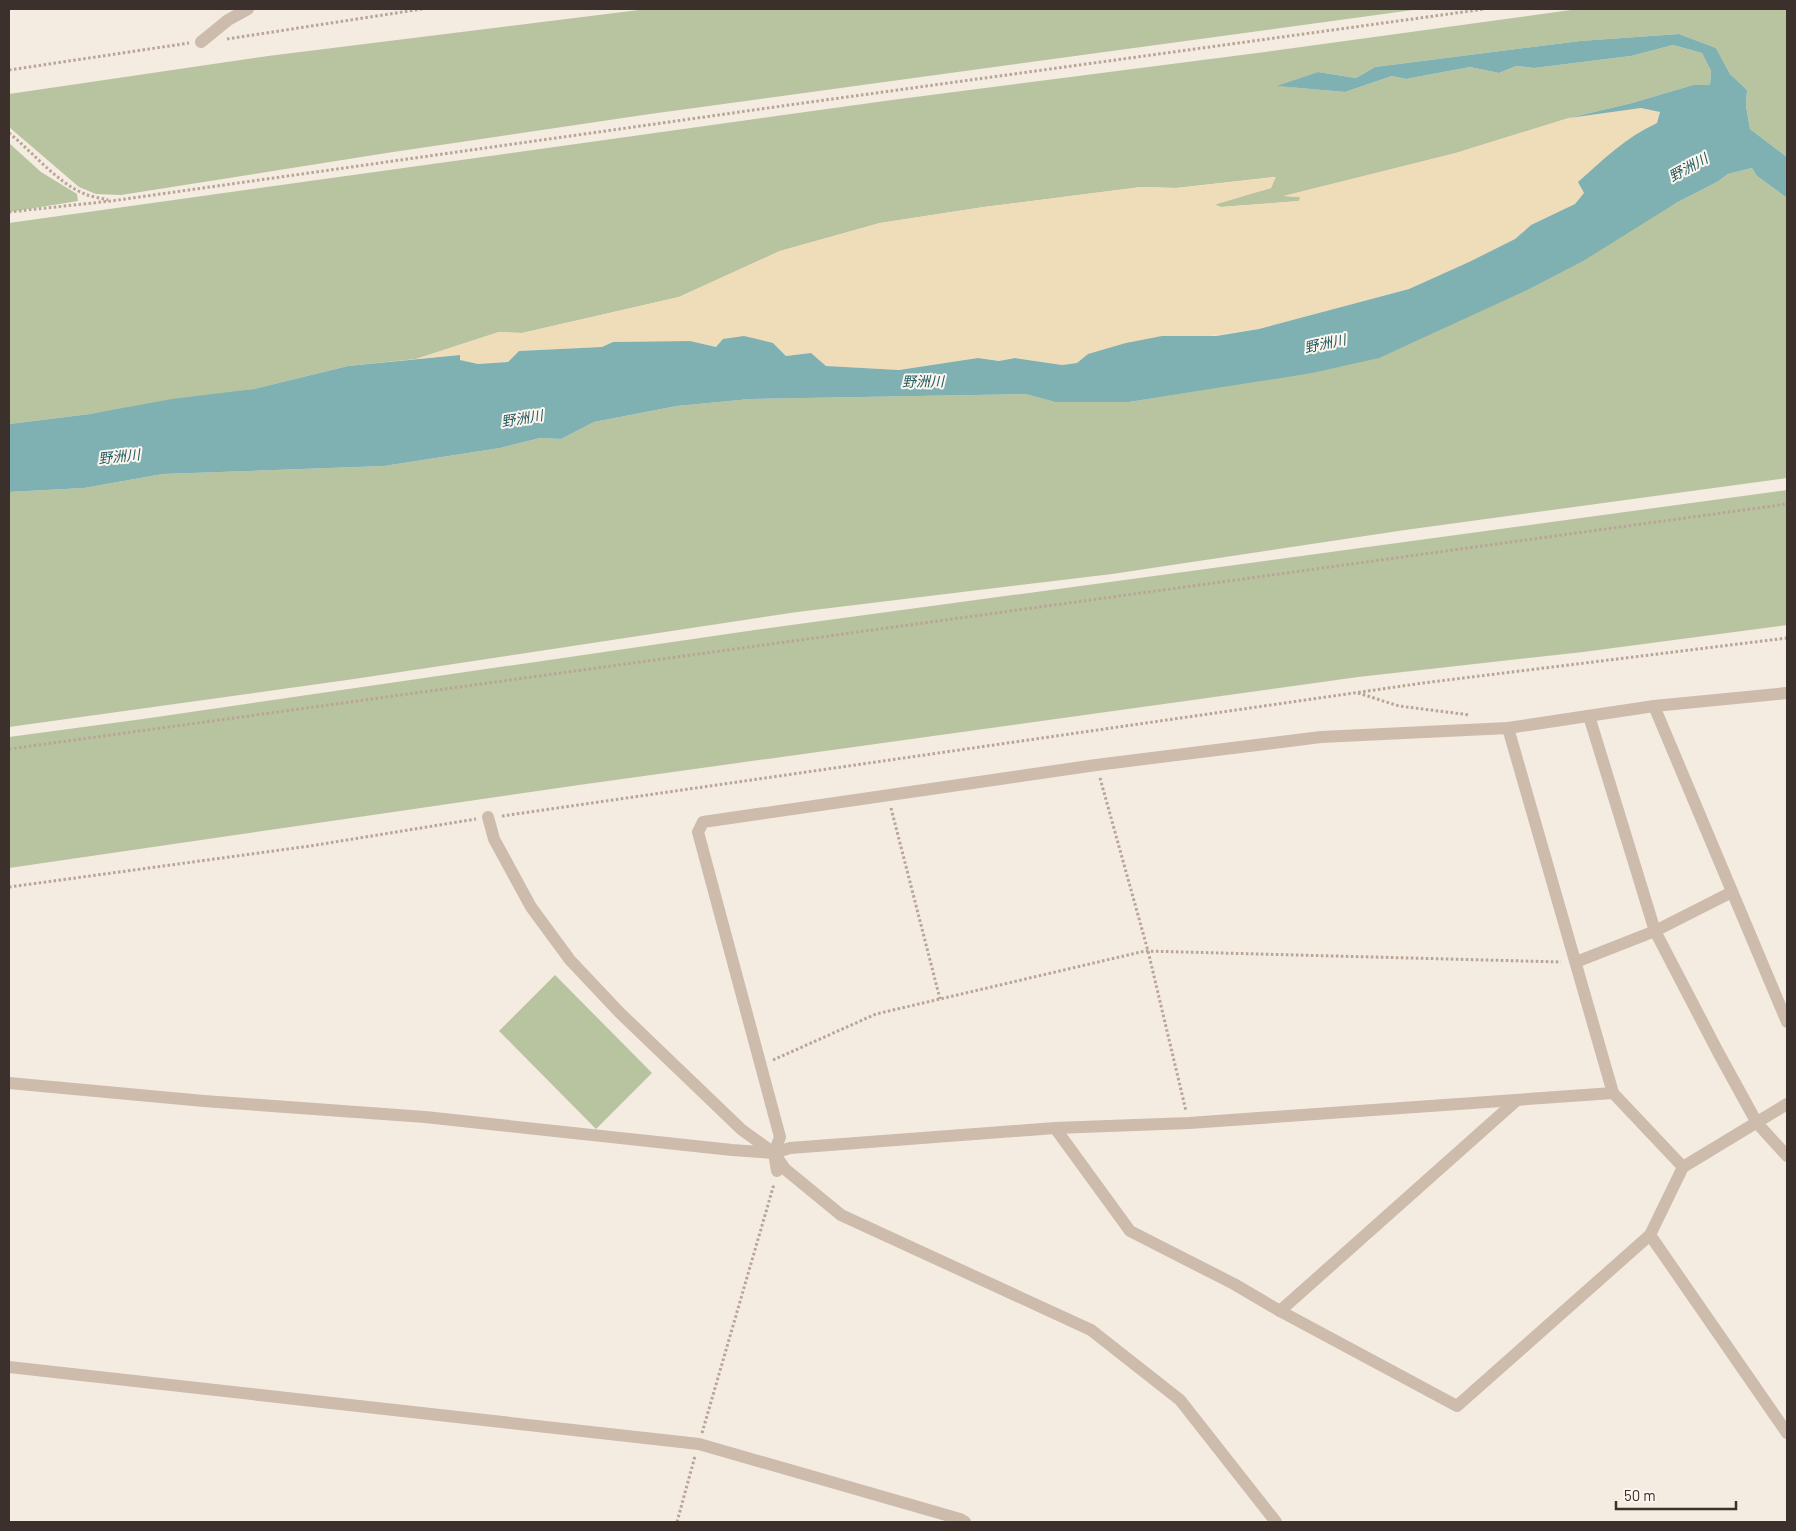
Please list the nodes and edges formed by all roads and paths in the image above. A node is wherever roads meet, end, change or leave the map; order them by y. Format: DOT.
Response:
graph roads {
  1 [pos="248,9"];
  2 [pos="1485,9"];
  3 [pos="201,42"];
  4 [pos="9,134"];
  5 [pos="111,201"];
  6 [pos="9,212"];
  7 [pos="1787,504"];
  8 [pos="1787,638"];
  9 [pos="1358,693"];
  10 [pos="1787,693"];
  11 [pos="1654,706"];
  12 [pos="1476,715"];
  13 [pos="1589,716"];
  14 [pos="1508,728"];
  15 [pos="9,750"];
  16 [pos="1096,765"];
  17 [pos="887,794"];
  18 [pos="488,818"];
  19 [pos="9,887"];
  20 [pos="1732,892"];
  21 [pos="1655,931"];
  22 [pos="1148,951"];
  23 [pos="1576,962"];
  24 [pos="940,999"];
  25 [pos="1787,1022"];
  26 [pos="760,1066"];
  27 [pos="9,1083"];
  28 [pos="1613,1093"];
  29 [pos="1517,1100"];
  30 [pos="1787,1104"];
  31 [pos="1189,1123"];
  32 [pos="1757,1123"];
  33 [pos="1055,1128"];
  34 [pos="774,1153"];
  35 [pos="1787,1156"];
  36 [pos="1684,1168"];
  37 [pos="777,1171"];
  38 [pos="1650,1236"];
  39 [pos="1280,1311"];
  40 [pos="9,1367"];
  41 [pos="1787,1433"];
  42 [pos="699,1444"];
  43 [pos="676,1522"];
  44 [pos="965,1522"];
  45 [pos="1276,1522"];
  1 -- 3 [label="street"];
  2 -- 5 [label="path"];
  4 -- 5 [label="path"];
  5 -- 6 [label="path"];
  7 -- 15 [label="path"];
  8 -- 9 [label="path"];
  9 -- 12 [label="path"];
  9 -- 18 [label="path"];
  10 -- 11 [label="street"];
  11 -- 13 [label="street"];
  11 -- 20 [label="street"];
  13 -- 14 [label="street"];
  13 -- 21 [label="street"];
  14 -- 16 [label="street"];
  14 -- 23 [label="street"];
  16 -- 17 [label="street"];
  16 -- 22 [label="path"];
  17 -- 24 [label="path"];
  17 -- 26 [label="street"];
  18 -- 19 [label="path"];
  18 -- 34 [label="street"];
  20 -- 21 [label="street"];
  20 -- 25 [label="street"];
  21 -- 23 [label="street"];
  21 -- 32 [label="street"];
  22 -- 23 [label="path"];
  22 -- 24 [label="path"];
  22 -- 31 [label="path"];
  23 -- 28 [label="street"];
  24 -- 26 [label="path"];
  26 -- 34 [label="street"];
  27 -- 34 [label="street"];
  28 -- 29 [label="street"];
  28 -- 36 [label="street"];
  29 -- 31 [label="street"];
  29 -- 39 [label="street"];
  30 -- 32 [label="street"];
  31 -- 33 [label="street"];
  32 -- 35 [label="street"];
  32 -- 36 [label="street"];
  33 -- 34 [label="street"];
  33 -- 39 [label="street"];
  34 -- 37 [label="street"];
  34 -- 45 [label="street"];
  36 -- 38 [label="street"];
  37 -- 42 [label="path"];
  38 -- 39 [label="street"];
  38 -- 41 [label="street"];
  40 -- 42 [label="street"];
  42 -- 43 [label="path"];
  42 -- 44 [label="street"];
}
